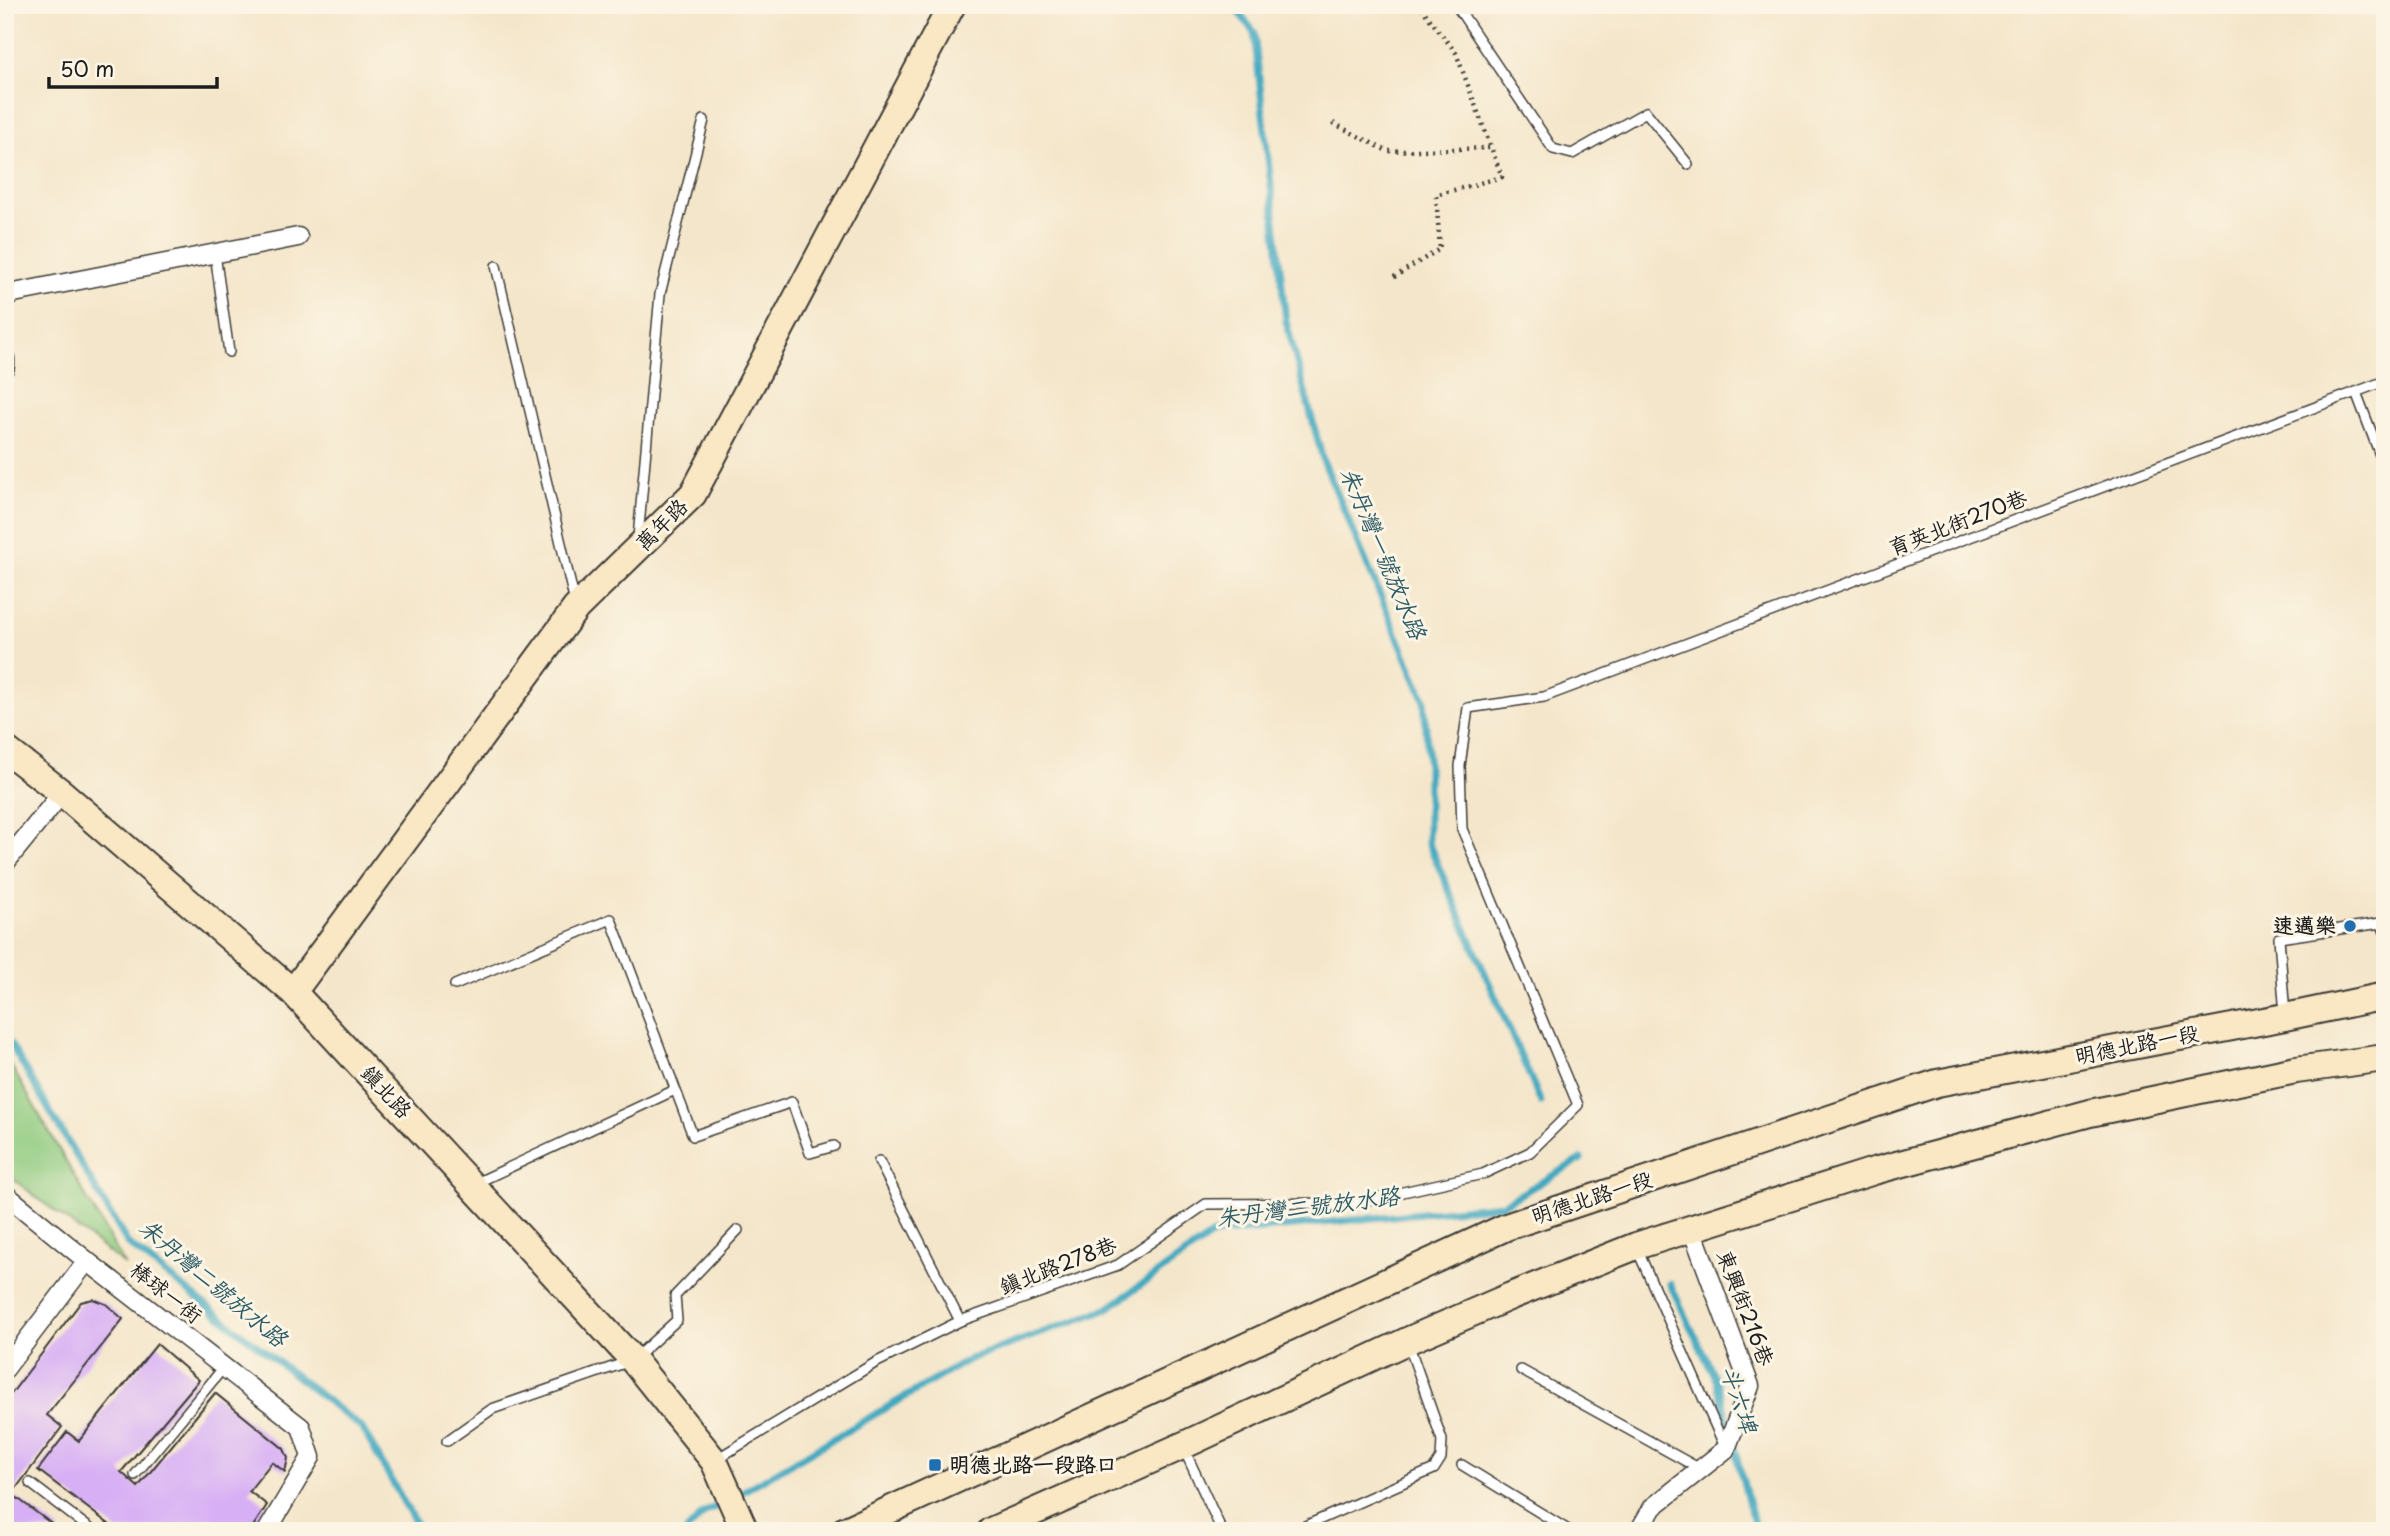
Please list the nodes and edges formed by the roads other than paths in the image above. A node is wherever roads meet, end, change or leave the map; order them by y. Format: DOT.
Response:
graph roads {
  1 [pos="952,5"];
  2 [pos="1456,5"];
  3 [pos="704,120"];
  4 [pos="1688,164"];
  5 [pos="298,237"];
  6 [pos="215,254"];
  7 [pos="496,266"];
  8 [pos="5,299"];
  9 [pos="229,352"];
  10 [pos="5,358"];
  11 [pos="5,367"];
  12 [pos="2385,381"];
  13 [pos="2356,393"];
  14 [pos="2385,468"];
  15 [pos="637,550"];
  16 [pos="576,608"];
  17 [pos="5,749"];
  18 [pos="62,793"];
  19 [pos="5,863"];
  20 [pos="2385,932"];
  21 [pos="456,985"];
  22 [pos="293,992"];
  23 [pos="2385,996"];
  24 [pos="2285,1017"];
  25 [pos="2385,1058"];
  26 [pos="675,1090"];
  27 [pos="1577,1105"];
  28 [pos="834,1146"];
  29 [pos="879,1161"];
  30 [pos="473,1185"];
  31 [pos="5,1194"];
  32 [pos="1691,1227"];
  33 [pos="738,1230"];
  34 [pos="1636,1246"];
  35 [pos="88,1261"];
  36 [pos="960,1321"];
  37 [pos="1407,1341"];
  38 [pos="633,1360"];
  39 [pos="224,1367"];
  40 [pos="5,1369"];
  41 [pos="1521,1370"];
  42 [pos="447,1441"];
  43 [pos="1182,1446"];
  44 [pos="1726,1449"];
  45 [pos="1462,1465"];
  46 [pos="1700,1469"];
  47 [pos="717,1470"];
  48 [pos="135,1475"];
  49 [pos="30,1483"];
  50 [pos="1296,1530"];
  51 [pos="93,1531"];
  52 [pos="267,1531"];
  53 [pos="745,1531"];
  54 [pos="844,1531"];
  55 [pos="991,1531"];
  56 [pos="1222,1531"];
  57 [pos="1570,1531"];
  58 [pos="1640,1531"];
  1 -- 15 [label="street, 萬年路"];
  2 -- 4 [label="lane"];
  3 -- 15 [label="lane"];
  5 -- 6 [label="street"];
  6 -- 8 [label="street"];
  6 -- 9 [label="lane"];
  7 -- 16 [label="lane"];
  10 -- 11 [label="street"];
  12 -- 13 [label="lane, 育英北街270巷"];
  13 -- 14 [label="lane"];
  13 -- 27 [label="lane, 育英北街270巷"];
  15 -- 16 [label="street, 萬年路"];
  16 -- 22 [label="street, 萬年路"];
  17 -- 18 [label="street, 鎮北路"];
  18 -- 19 [label="street"];
  18 -- 22 [label="street, 鎮北路"];
  20 -- 24 [label="lane"];
  21 -- 26 [label="lane"];
  22 -- 30 [label="street, 鎮北路"];
  23 -- 24 [label="street, 明德北路一段"];
  24 -- 54 [label="street, 明德北路一段"];
  25 -- 32 [label="street"];
  26 -- 28 [label="lane"];
  26 -- 30 [label="lane"];
  27 -- 36 [label="lane, 鎮北路278巷"];
  29 -- 36 [label="lane"];
  30 -- 38 [label="street, 鎮北路"];
  31 -- 35 [label="street, 棒球一街"];
  32 -- 34 [label="street"];
  32 -- 44 [label="street, 東興街216巷"];
  33 -- 38 [label="lane"];
  34 -- 37 [label="street"];
  34 -- 44 [label="lane"];
  35 -- 39 [label="street, 棒球一街"];
  35 -- 40 [label="street"];
  36 -- 47 [label="lane, 鎮北路278巷"];
  37 -- 43 [label="street"];
  37 -- 50 [label="lane"];
  38 -- 42 [label="lane"];
  38 -- 47 [label="street, 鎮北路"];
  39 -- 48 [label="lane"];
  39 -- 52 [label="street, 棒球一街"];
  41 -- 46 [label="lane"];
  43 -- 55 [label="street"];
  43 -- 56 [label="lane"];
  44 -- 46 [label="street"];
  45 -- 57 [label="lane"];
  46 -- 58 [label="street"];
  47 -- 53 [label="street, 鎮北路"];
  49 -- 51 [label="lane"];
}
